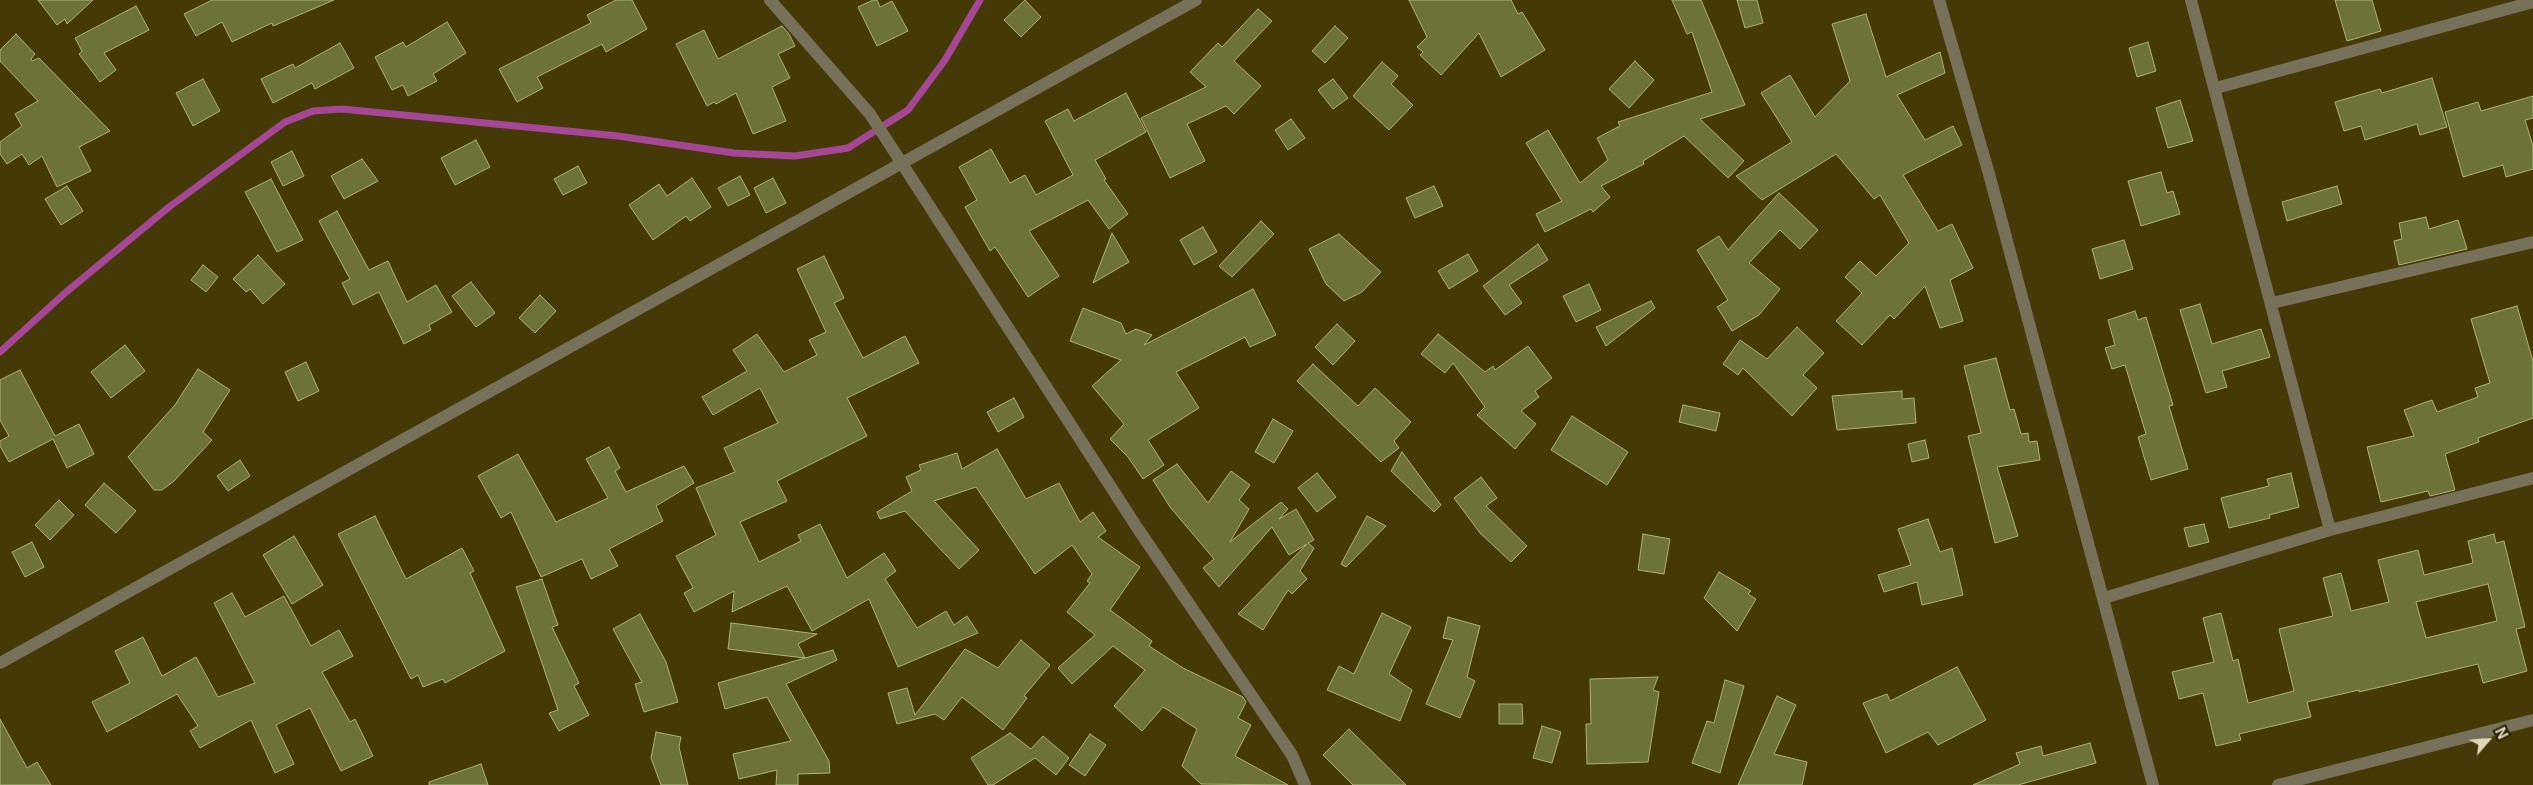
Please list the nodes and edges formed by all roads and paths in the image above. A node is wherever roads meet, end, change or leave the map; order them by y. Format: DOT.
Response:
graph roads {
  1 [pos="770,0"];
  2 [pos="1196,0"];
  3 [pos="1939,0"];
  4 [pos="2191,0"];
  5 [pos="2533,2"];
  6 [pos="2216,88"];
  7 [pos="901,164"];
  8 [pos="2533,242"];
  9 [pos="2272,303"];
  10 [pos="2533,478"];
  11 [pos="2330,530"];
  12 [pos="2104,598"];
  13 [pos="0,663"];
  14 [pos="2533,720"];
  15 [pos="1305,785"];
  16 [pos="2153,785"];
  17 [pos="2278,785"];
  1 -- 7 [label="street"];
  2 -- 7 [label="street"];
  3 -- 12 [label="street"];
  4 -- 6 [label="street"];
  5 -- 6 [label="street"];
  6 -- 9 [label="street"];
  7 -- 13 [label="street"];
  7 -- 15 [label="street"];
  8 -- 9 [label="street"];
  9 -- 11 [label="street"];
  10 -- 11 [label="street"];
  11 -- 12 [label="street"];
  12 -- 16 [label="street"];
  14 -- 17 [label="street"];
}
